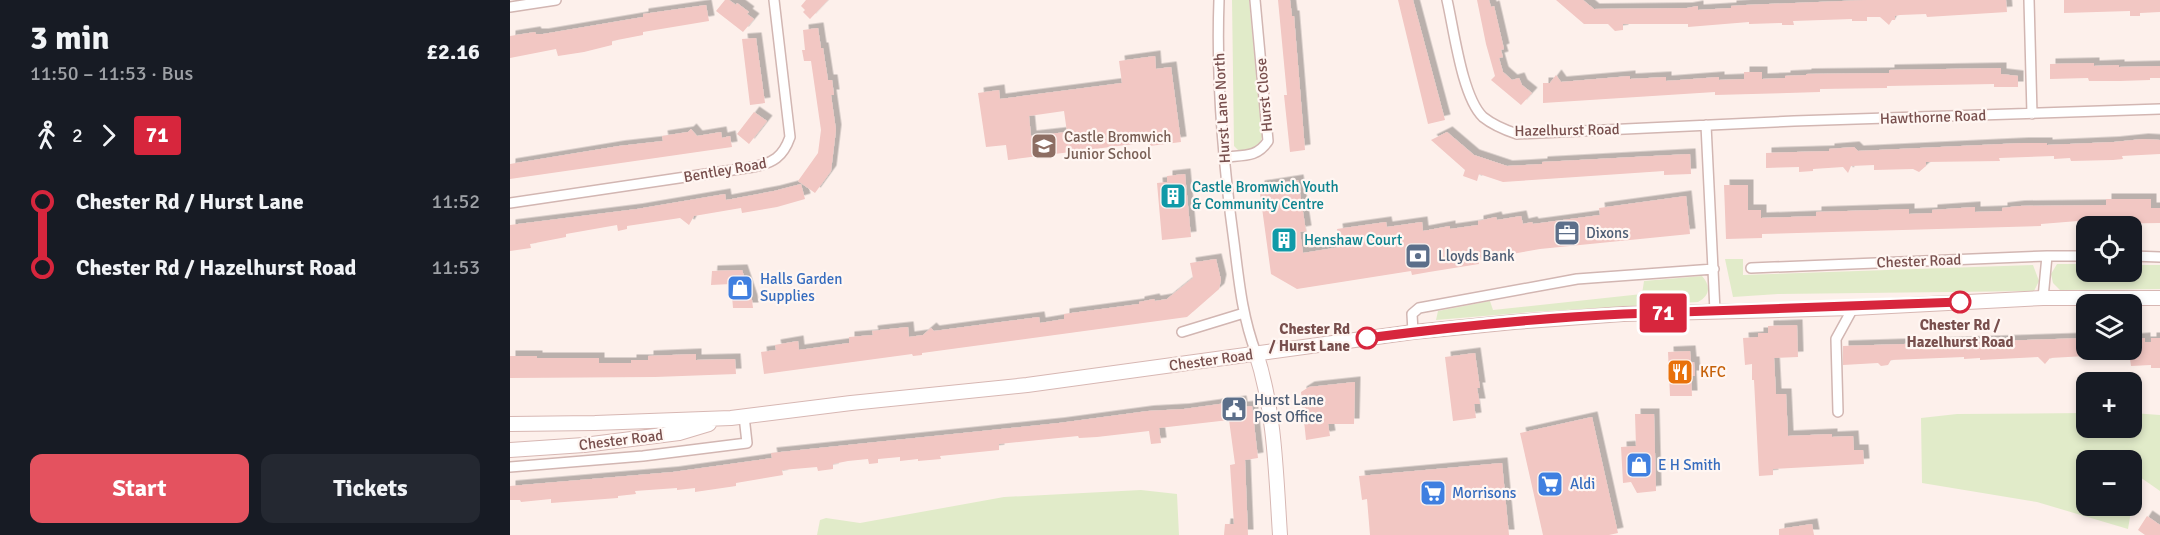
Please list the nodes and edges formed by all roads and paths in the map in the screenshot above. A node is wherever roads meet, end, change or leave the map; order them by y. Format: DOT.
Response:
graph roads {
  1 [pos="556,0"];
  2 [pos="774,0"];
  3 [pos="1219,0"];
  4 [pos="1255,0"];
  5 [pos="1447,0"];
  6 [pos="2029,0"];
  7 [pos="510,7"];
  8 [pos="2160,109"];
  9 [pos="2032,114"];
  10 [pos="1706,125"];
  11 [pos="1225,157"];
  12 [pos="510,203"];
  13 [pos="2047,255"];
  14 [pos="2076,256"];
  15 [pos="2142,256"];
  16 [pos="2160,257"];
  17 [pos="1751,268"];
  18 [pos="1714,269"];
  19 [pos="2043,298"];
  20 [pos="2160,298"];
  21 [pos="1853,308"];
  22 [pos="1715,310"];
  23 [pos="1244,313"];
  24 [pos="1182,332"];
  25 [pos="1413,332"];
  26 [pos="1256,353"];
  27 [pos="1838,412"];
  28 [pos="738,417"];
  29 [pos="510,424"];
  30 [pos="510,450"];
  31 [pos="510,467"];
  32 [pos="1280,535"];
  1 -- 7 [label="street"];
  2 -- 12 [label="street, Bentley Road"];
  3 -- 11 [label="street, Hurst Lane North"];
  4 -- 11 [label="street, Hurst Close"];
  5 -- 10 [label="street, Hazelhurst Road"];
  6 -- 9 [label="street"];
  8 -- 9 [label="street, Hawthorne Road"];
  9 -- 10 [label="street, Hawthorne Road"];
  10 -- 18 [label="street"];
  11 -- 23 [label="street, Hurst Lane North"];
  13 -- 14 [label="street, Chester Road"];
  13 -- 17 [label="street, Chester Road"];
  13 -- 19 [label="street"];
  15 -- 16 [label="street"];
  18 -- 22 [label="street"];
  18 -- 25 [label="street"];
  19 -- 20 [label="main road, Chester Road"];
  19 -- 21 [label="main road, Chester Road"];
  21 -- 22 [label="main road, Chester Road"];
  21 -- 27 [label="street"];
  22 -- 25 [label="main road, Chester Road"];
  23 -- 24 [label="street"];
  23 -- 26 [label="street, Hurst Lane North"];
  25 -- 26 [label="main road, Chester Road"];
  26 -- 28 [label="main road, Chester Road"];
  26 -- 32 [label="main road, Hurst Lane North"];
  28 -- 29 [label="main road, Chester Road"];
  28 -- 30 [label="main road, Chester Road"];
  28 -- 31 [label="street"];
}
